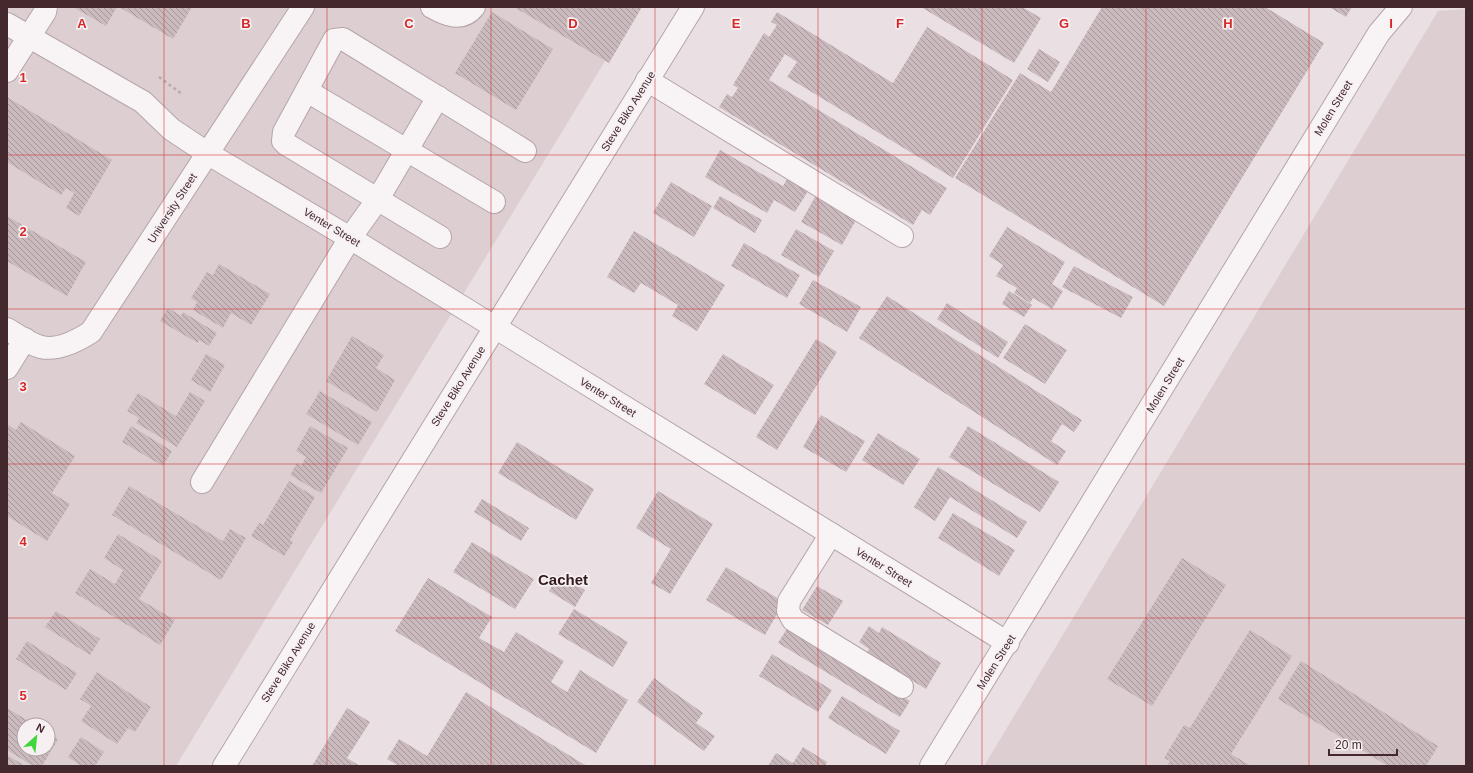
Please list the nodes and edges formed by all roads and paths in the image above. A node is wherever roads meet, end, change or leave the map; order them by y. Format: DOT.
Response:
graph roads {
  1 [pos="46,7"];
  2 [pos="303,7"];
  3 [pos="432,7"];
  4 [pos="474,7"];
  5 [pos="693,7"];
  6 [pos="1401,7"];
  7 [pos="7,24"];
  8 [pos="29,38"];
  9 [pos="7,71"];
  10 [pos="159,77"];
  11 [pos="647,80"];
  12 [pos="307,92"];
  13 [pos="182,94"];
  14 [pos="438,97"];
  15 [pos="408,151"];
  16 [pos="525,151"];
  17 [pos="208,153"];
  18 [pos="378,199"];
  19 [pos="494,202"];
  20 [pos="902,236"];
  21 [pos="440,237"];
  22 [pos="350,238"];
  23 [pos="494,327"];
  24 [pos="16,334"];
  25 [pos="7,368"];
  26 [pos="202,482"];
  27 [pos="831,534"];
  28 [pos="1008,643"];
  29 [pos="902,687"];
  30 [pos="224,766"];
  31 [pos="931,766"];
  1 -- 8 [label="street"];
  2 -- 17 [label="street, University Street"];
  3 -- 4 [label="street"];
  5 -- 11 [label="street, Steve Biko Avenue"];
  6 -- 28 [label="street, Molen Street"];
  7 -- 8 [label="street, Venter Street"];
  8 -- 9 [label="street"];
  8 -- 17 [label="street, Venter Street"];
  10 -- 13 [label="path"];
  11 -- 20 [label="street"];
  11 -- 23 [label="street, Steve Biko Avenue"];
  12 -- 14 [label="street"];
  12 -- 15 [label="street"];
  12 -- 18 [label="street"];
  14 -- 15 [label="street"];
  14 -- 16 [label="street"];
  15 -- 18 [label="street"];
  15 -- 19 [label="street"];
  17 -- 22 [label="street, Venter Street"];
  17 -- 24 [label="street, University Street"];
  18 -- 21 [label="street"];
  18 -- 22 [label="street"];
  22 -- 23 [label="street, Venter Street"];
  22 -- 26 [label="street"];
  23 -- 27 [label="street, Venter Street"];
  23 -- 30 [label="street, Steve Biko Avenue"];
  24 -- 25 [label="street"];
  27 -- 28 [label="street, Venter Street"];
  27 -- 29 [label="street"];
  28 -- 31 [label="street, Molen Street"];
}
